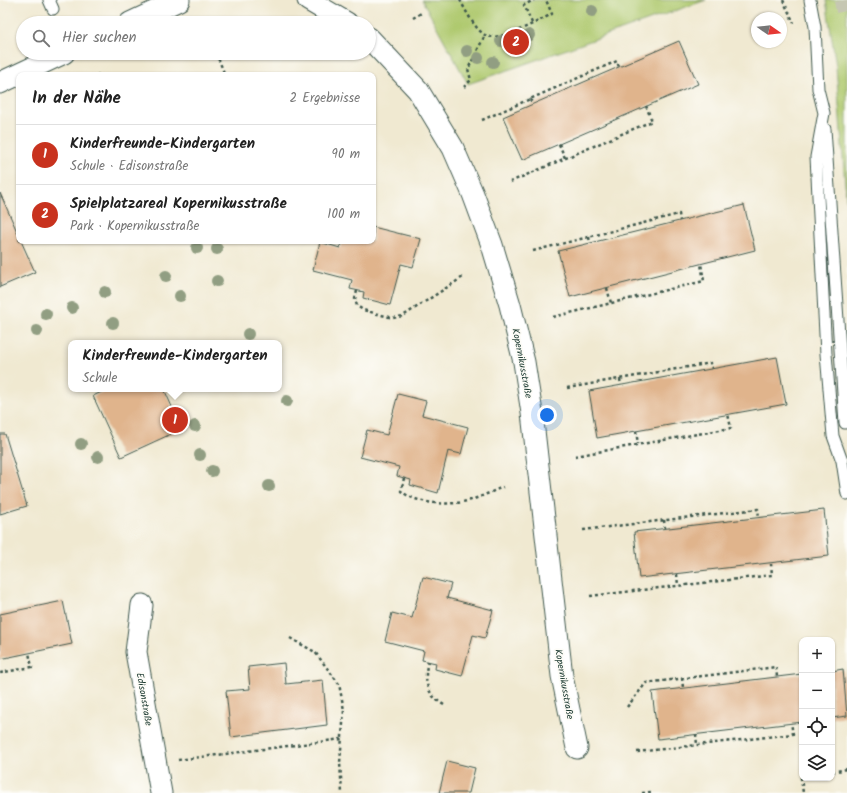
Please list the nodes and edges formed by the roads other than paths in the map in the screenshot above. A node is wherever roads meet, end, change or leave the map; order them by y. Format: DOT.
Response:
graph roads {
  1 [pos="179,0"];
  2 [pos="308,0"];
  3 [pos="810,0"];
  4 [pos="145,16"];
  5 [pos="335,16"];
  6 [pos="376,45"];
  7 [pos="49,60"];
  8 [pos="23,72"];
  9 [pos="16,76"];
  10 [pos="0,83"];
  11 [pos="824,113"];
  12 [pos="846,424"];
  13 [pos="847,494"];
  14 [pos="142,605"];
  15 [pos="577,748"];
  16 [pos="161,793"];
  1 -- 4 [label="street"];
  2 -- 5 [label="street"];
  3 -- 11 [label="lane"];
  6 -- 15 [label="street, Kopernikusstraße"];
  7 -- 8 [label="street"];
  9 -- 10 [label="street"];
  11 -- 12 [label="lane"];
  11 -- 13 [label="lane"];
  14 -- 16 [label="street, Edisonstraße"];
}
